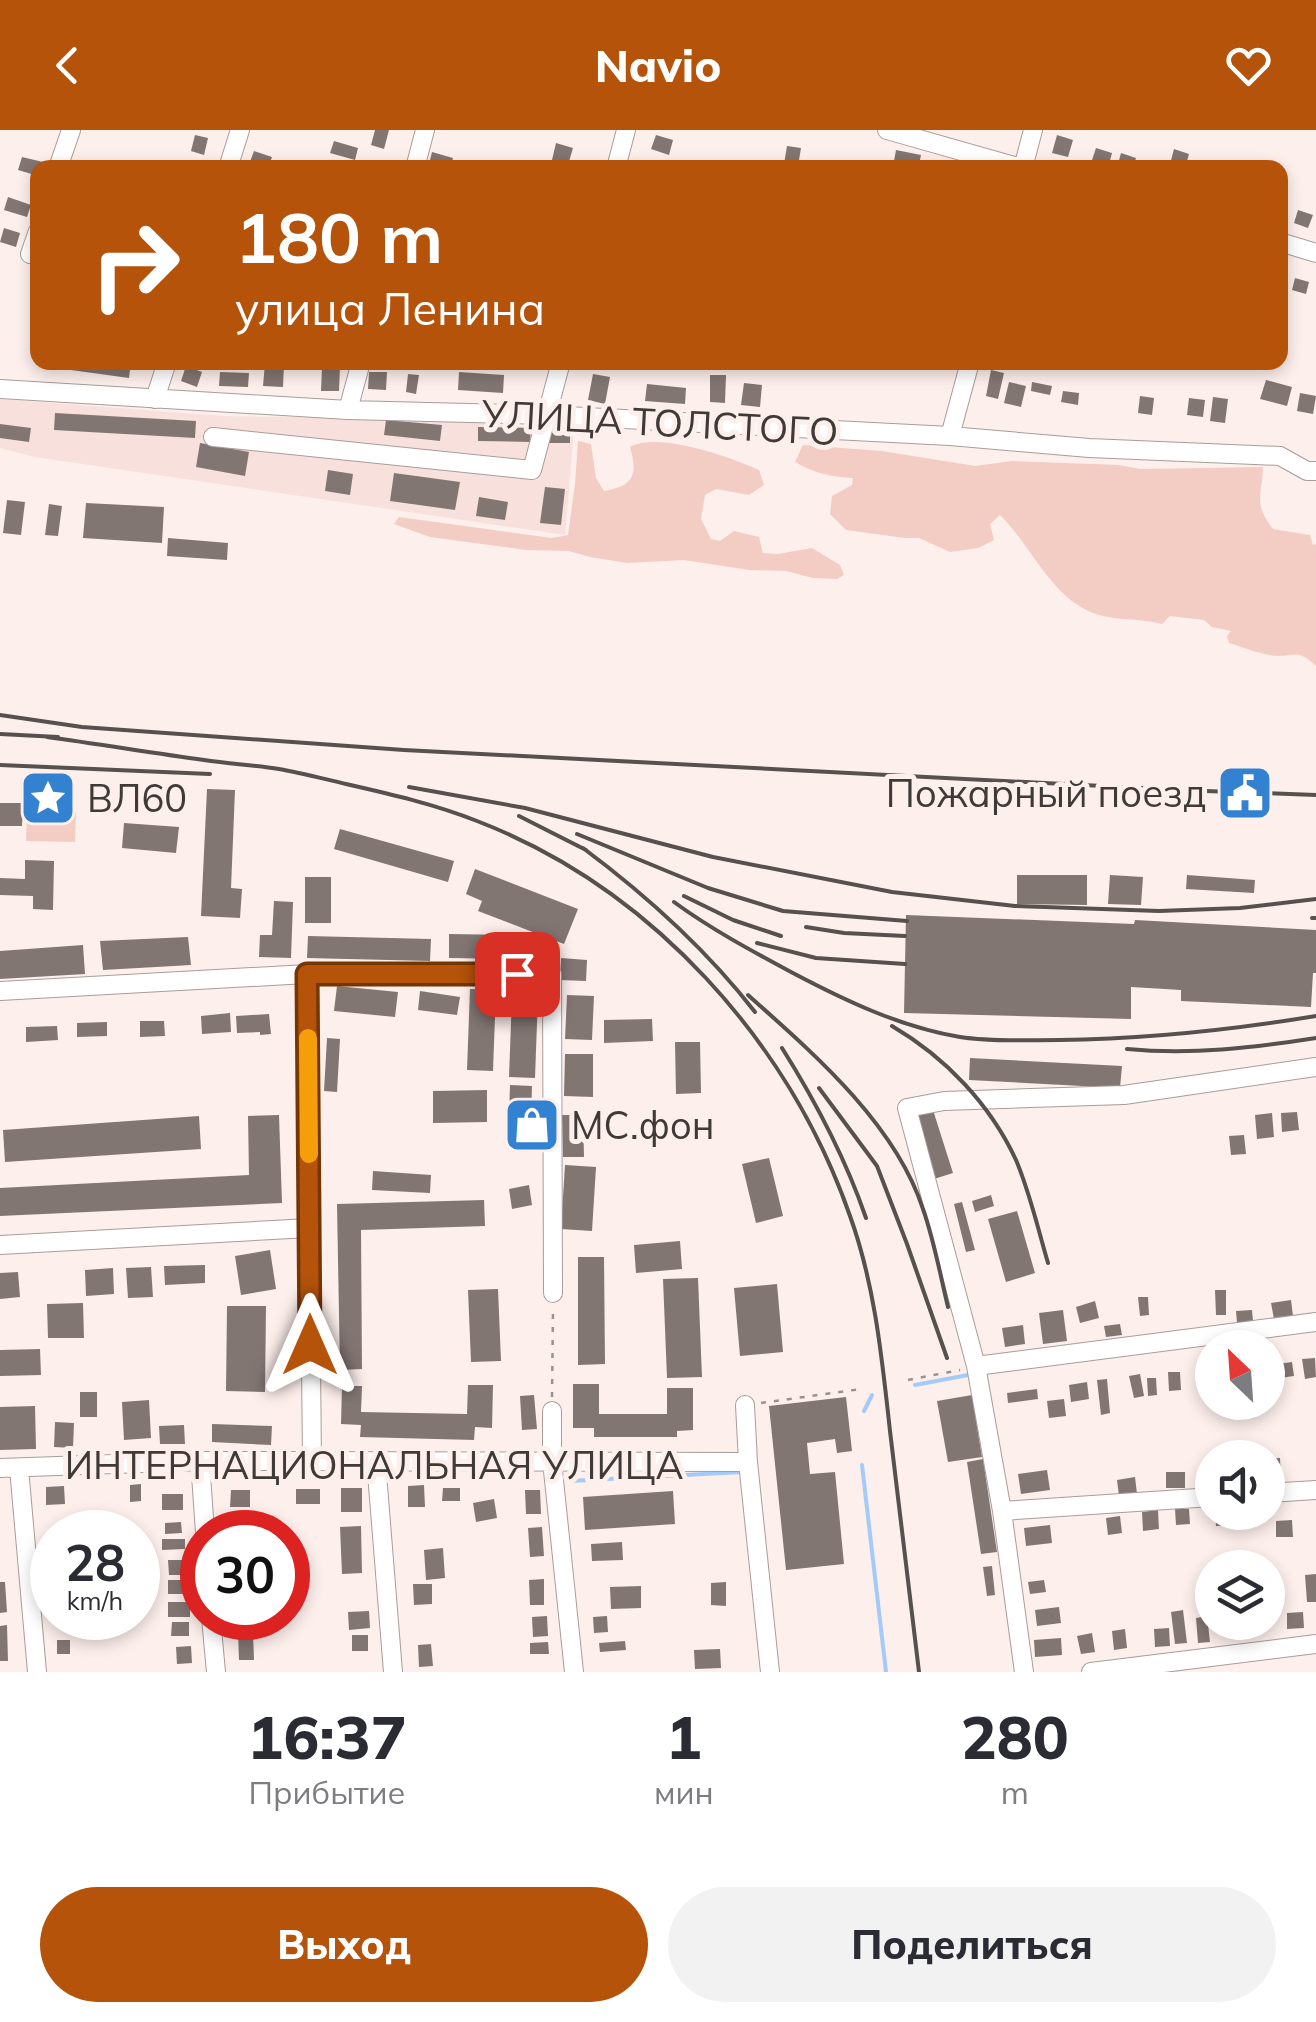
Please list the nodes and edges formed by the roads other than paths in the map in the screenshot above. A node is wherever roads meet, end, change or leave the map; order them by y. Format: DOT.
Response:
graph roads {
  1 [pos="71,130"];
  2 [pos="240,130"];
  3 [pos="426,130"];
  4 [pos="626,130"];
  5 [pos="887,130"];
  6 [pos="1033,130"];
  7 [pos="61,160"];
  8 [pos="231,160"];
  9 [pos="417,160"];
  10 [pos="618,160"];
  11 [pos="994,160"];
  12 [pos="1024,160"];
  13 [pos="1288,244"];
  14 [pos="1316,253"];
  15 [pos="164,370"];
  16 [pos="359,370"];
  17 [pos="560,370"];
  18 [pos="968,370"];
  19 [pos="0,389"];
  20 [pos="155,398"];
  21 [pos="348,410"];
  22 [pos="547,415"];
  23 [pos="950,436"];
  24 [pos="213,437"];
  25 [pos="1316,472"];
  26 [pos="307,974"];
  27 [pos="0,992"];
  28 [pos="1316,1067"];
  29 [pos="310,1228"];
  30 [pos="0,1245"];
  31 [pos="553,1294"];
  32 [pos="1316,1322"];
  33 [pos="976,1366"];
  34 [pos="745,1405"];
  35 [pos="552,1411"];
  36 [pos="200,1461"];
  37 [pos="376,1461"];
  38 [pos="552,1461"];
  39 [pos="312,1462"];
  40 [pos="748,1462"];
  41 [pos="10,1468"];
  42 [pos="1316,1490"];
  43 [pos="1285,1492"];
  44 [pos="1195,1498"];
  45 [pos="203,1510"];
  46 [pos="1002,1511"];
  47 [pos="214,1640"];
  48 [pos="1316,1644"];
  49 [pos="37,1672"];
  50 [pos="216,1672"];
  51 [pos="393,1672"];
  52 [pos="574,1672"];
  53 [pos="770,1672"];
  54 [pos="1024,1672"];
  55 [pos="1092,1672"];
  1 -- 7 [label="street"];
  2 -- 8 [label="street"];
  3 -- 9 [label="street"];
  4 -- 10 [label="street"];
  5 -- 11 [label="street"];
  6 -- 12 [label="street"];
  13 -- 14 [label="street"];
  15 -- 20 [label="street"];
  16 -- 21 [label="street"];
  17 -- 22 [label="street"];
  18 -- 23 [label="street"];
  19 -- 20 [label="street, УЛИЦА ТОЛСТОГО"];
  20 -- 21 [label="street, УЛИЦА ТОЛСТОГО"];
  21 -- 22 [label="street, УЛИЦА ТОЛСТОГО"];
  22 -- 23 [label="street, УЛИЦА ТОЛСТОГО"];
  22 -- 24 [label="street"];
  23 -- 25 [label="street, УЛИЦА ТОЛСТОГО"];
  26 -- 27 [label="street"];
  26 -- 29 [label="street"];
  26 -- 31 [label="street"];
  28 -- 33 [label="street"];
  29 -- 30 [label="street"];
  29 -- 39 [label="street"];
  32 -- 33 [label="street"];
  33 -- 46 [label="street"];
  34 -- 40 [label="street"];
  35 -- 38 [label="street"];
  36 -- 39 [label="street, ИНТЕРНАЦИОНАЛЬНАЯ УЛИЦА"];
  36 -- 41 [label="street, ИНТЕРНАЦИОНАЛЬНАЯ УЛИЦА"];
  36 -- 45 [label="street"];
  37 -- 38 [label="street, ИНТЕРНАЦИОНАЛЬНАЯ УЛИЦА"];
  37 -- 39 [label="street, ИНТЕРНАЦИОНАЛЬНАЯ УЛИЦА"];
  37 -- 51 [label="street"];
  38 -- 40 [label="street, ИНТЕРНАЦИОНАЛЬНАЯ УЛИЦА"];
  38 -- 52 [label="street"];
  40 -- 53 [label="street"];
  41 -- 49 [label="street"];
  42 -- 43 [label="street"];
  44 -- 46 [label="street"];
  46 -- 54 [label="street"];
  47 -- 50 [label="street"];
  48 -- 55 [label="street"];
}
